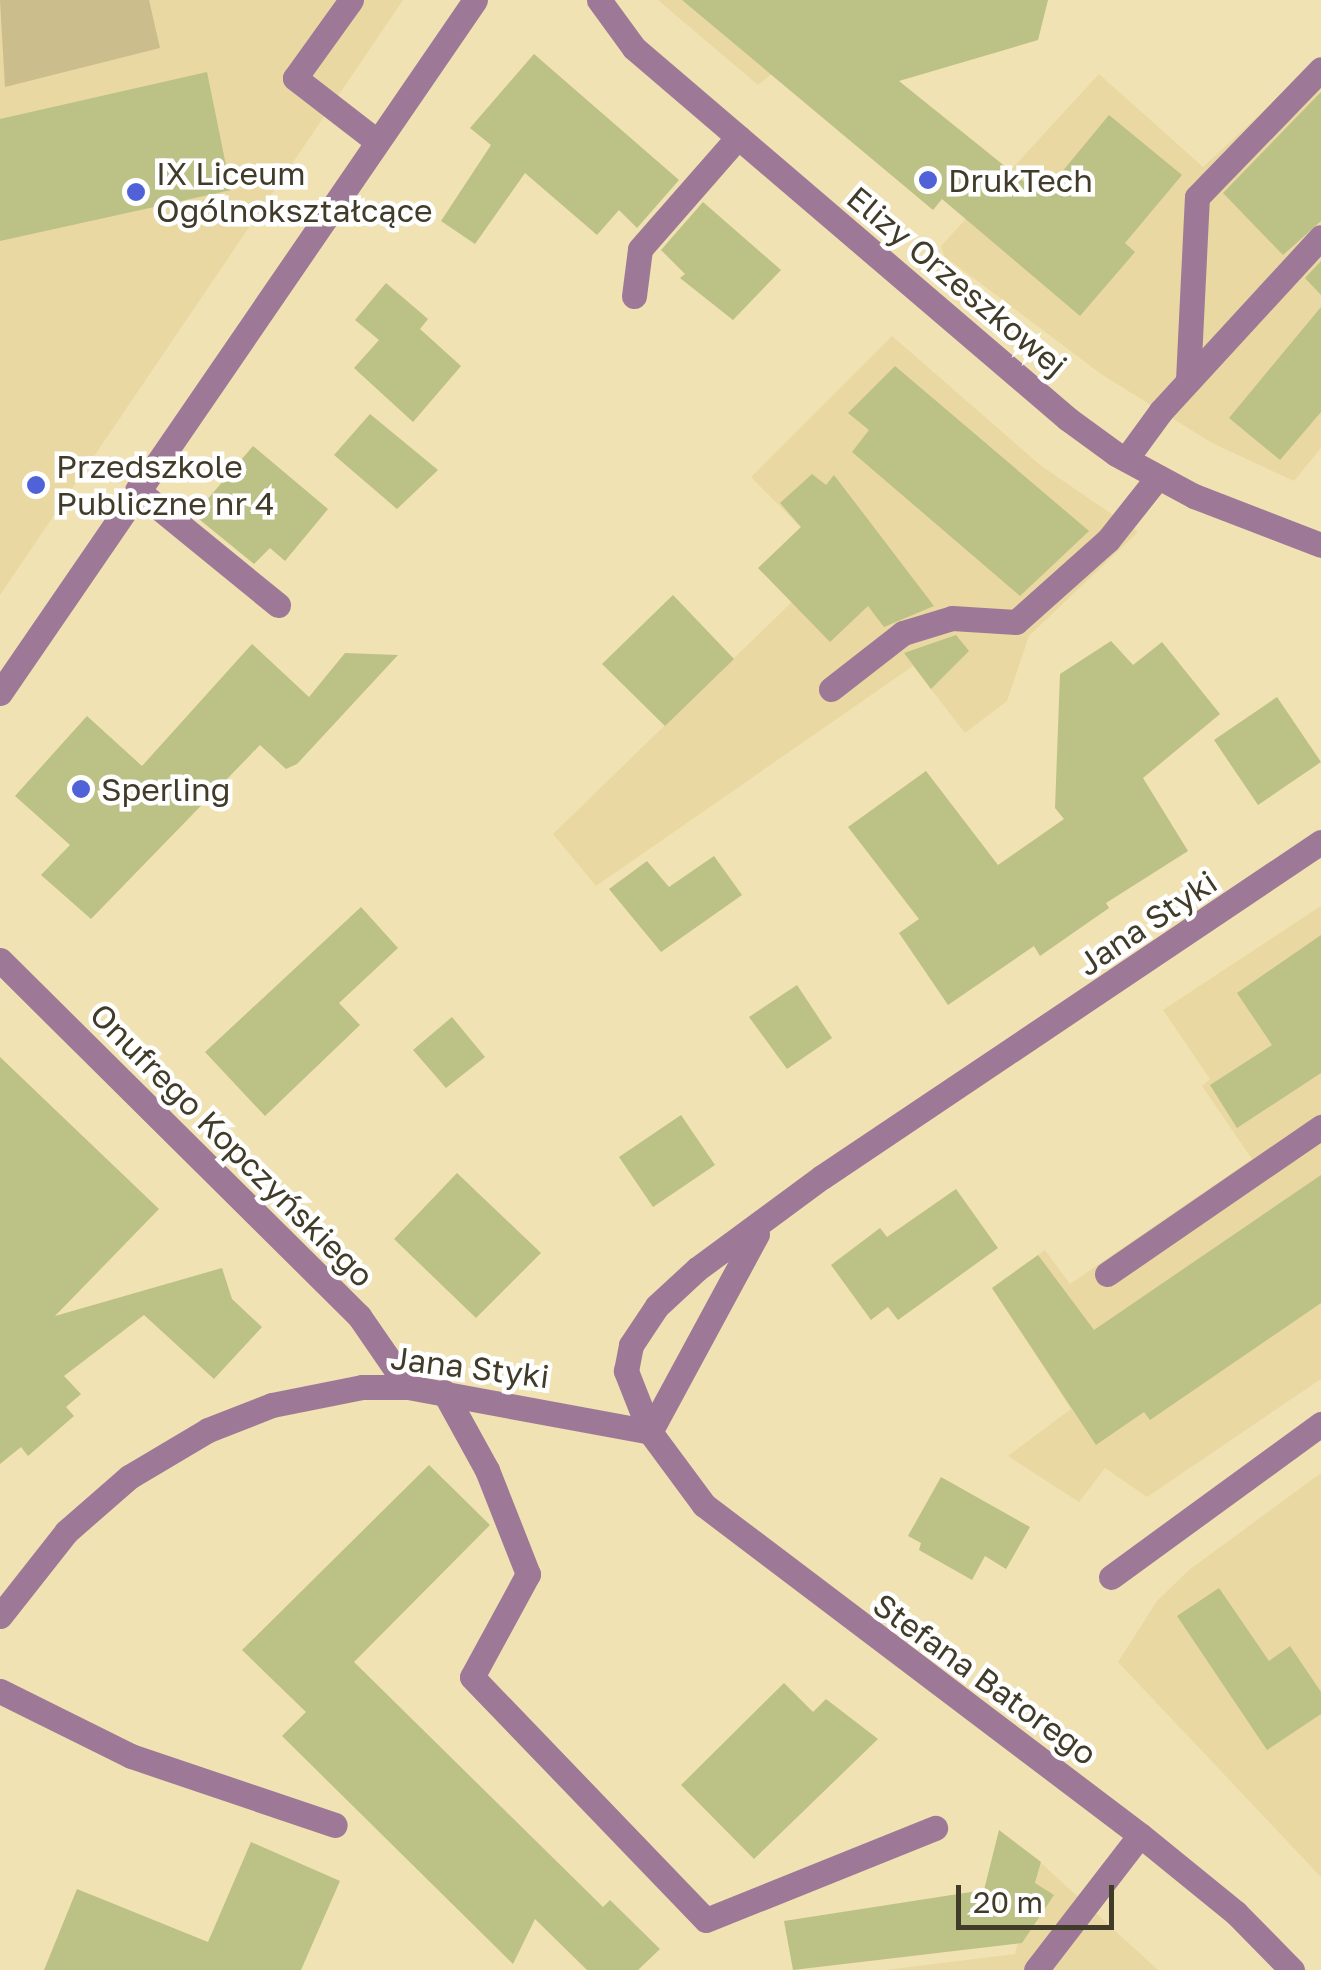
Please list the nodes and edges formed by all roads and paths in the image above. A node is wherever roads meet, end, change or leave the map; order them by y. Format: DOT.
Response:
graph roads {
  1 [pos="351,0"];
  2 [pos="475,0"];
  3 [pos="598,0"];
  4 [pos="1321,69"];
  5 [pos="738,136"];
  6 [pos="374,139"];
  7 [pos="1321,237"];
  8 [pos="634,296"];
  9 [pos="1188,380"];
  10 [pos="1126,460"];
  11 [pos="1158,477"];
  12 [pos="137,490"];
  13 [pos="1321,545"];
  14 [pos="278,605"];
  15 [pos="831,689"];
  16 [pos="0,693"];
  17 [pos="1321,842"];
  18 [pos="0,960"];
  19 [pos="1321,1128"];
  20 [pos="761,1228"];
  21 [pos="1107,1274"];
  22 [pos="408,1387"];
  23 [pos="444,1392"];
  24 [pos="1321,1424"];
  25 [pos="650,1432"];
  26 [pos="1110,1577"];
  27 [pos="0,1616"];
  28 [pos="0,1691"];
  29 [pos="335,1824"];
  30 [pos="935,1828"];
  31 [pos="1140,1835"];
  32 [pos="1036,1970"];
  33 [pos="1292,1970"];
  1 -- 6 [label="street"];
  2 -- 6 [label="street"];
  3 -- 5 [label="street, Elizy Orzeszkowej"];
  4 -- 9 [label="street"];
  5 -- 8 [label="street"];
  5 -- 10 [label="street, Elizy Orzeszkowej"];
  6 -- 12 [label="street"];
  7 -- 9 [label="street"];
  9 -- 10 [label="street"];
  10 -- 11 [label="street, Elizy Orzeszkowej"];
  11 -- 13 [label="street, Elizy Orzeszkowej"];
  11 -- 15 [label="street"];
  12 -- 14 [label="street"];
  12 -- 16 [label="street"];
  17 -- 20 [label="street, Jana Styki"];
  18 -- 22 [label="street, Onufrego Kopczyńskiego"];
  19 -- 21 [label="street"];
  20 -- 25 [label="street, Jana Styki"];
  20 -- 25 [label="street, Jana Styki"];
  22 -- 23 [label="street, Jana Styki"];
  22 -- 27 [label="street, Jana Styki"];
  23 -- 25 [label="street, Jana Styki"];
  23 -- 30 [label="street"];
  24 -- 26 [label="street"];
  25 -- 31 [label="street, Stefana Batorego"];
  28 -- 29 [label="street"];
  31 -- 32 [label="street"];
  31 -- 33 [label="street, Stefana Batorego"];
}
